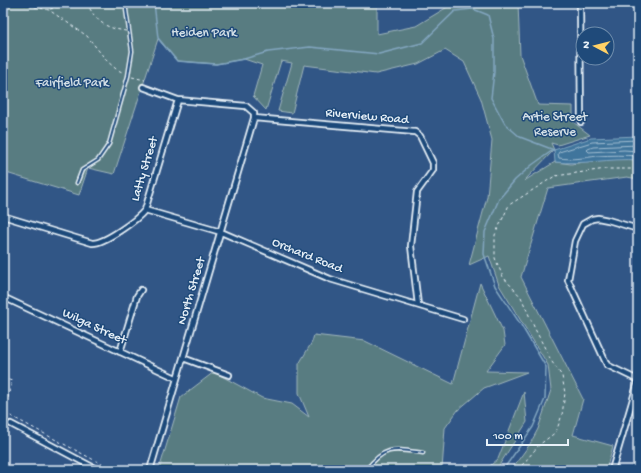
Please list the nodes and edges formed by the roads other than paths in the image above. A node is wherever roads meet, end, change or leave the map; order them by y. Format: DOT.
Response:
graph roads {
  1 [pos="125,3"];
  2 [pos="580,3"];
  3 [pos="144,88"];
  4 [pos="178,100"];
  5 [pos="254,118"];
  6 [pos="581,122"];
  7 [pos="77,183"];
  8 [pos="145,210"];
  9 [pos="3,216"];
  10 [pos="638,228"];
  11 [pos="221,232"];
  12 [pos="141,290"];
  13 [pos="3,297"];
  14 [pos="418,305"];
  15 [pos="463,319"];
  16 [pos="120,352"];
  17 [pos="183,358"];
  18 [pos="229,375"];
  19 [pos="176,378"];
  20 [pos="638,381"];
  21 [pos="11,424"];
  22 [pos="423,453"];
  23 [pos="98,470"];
  24 [pos="150,470"];
  25 [pos="366,470"];
  26 [pos="612,470"];
  1 -- 7 [label="lane"];
  2 -- 6 [label="street"];
  3 -- 4 [label="street"];
  4 -- 5 [label="street"];
  4 -- 8 [label="street, Latty Street"];
  5 -- 11 [label="street, North Street"];
  5 -- 14 [label="street, Riverview Road"];
  8 -- 9 [label="street, Latty Street"];
  8 -- 11 [label="street, Orchard Road"];
  10 -- 20 [label="street"];
  11 -- 14 [label="street, Orchard Road"];
  11 -- 17 [label="street, North Street"];
  12 -- 16 [label="street"];
  13 -- 16 [label="street, Wilga Street"];
  14 -- 15 [label="street, Orchard Road"];
  16 -- 19 [label="street, Wilga Street"];
  17 -- 18 [label="street"];
  17 -- 19 [label="street, North Street"];
  19 -- 24 [label="street, North Street"];
  20 -- 26 [label="street"];
  21 -- 23 [label="street"];
  22 -- 25 [label="lane"];
}
